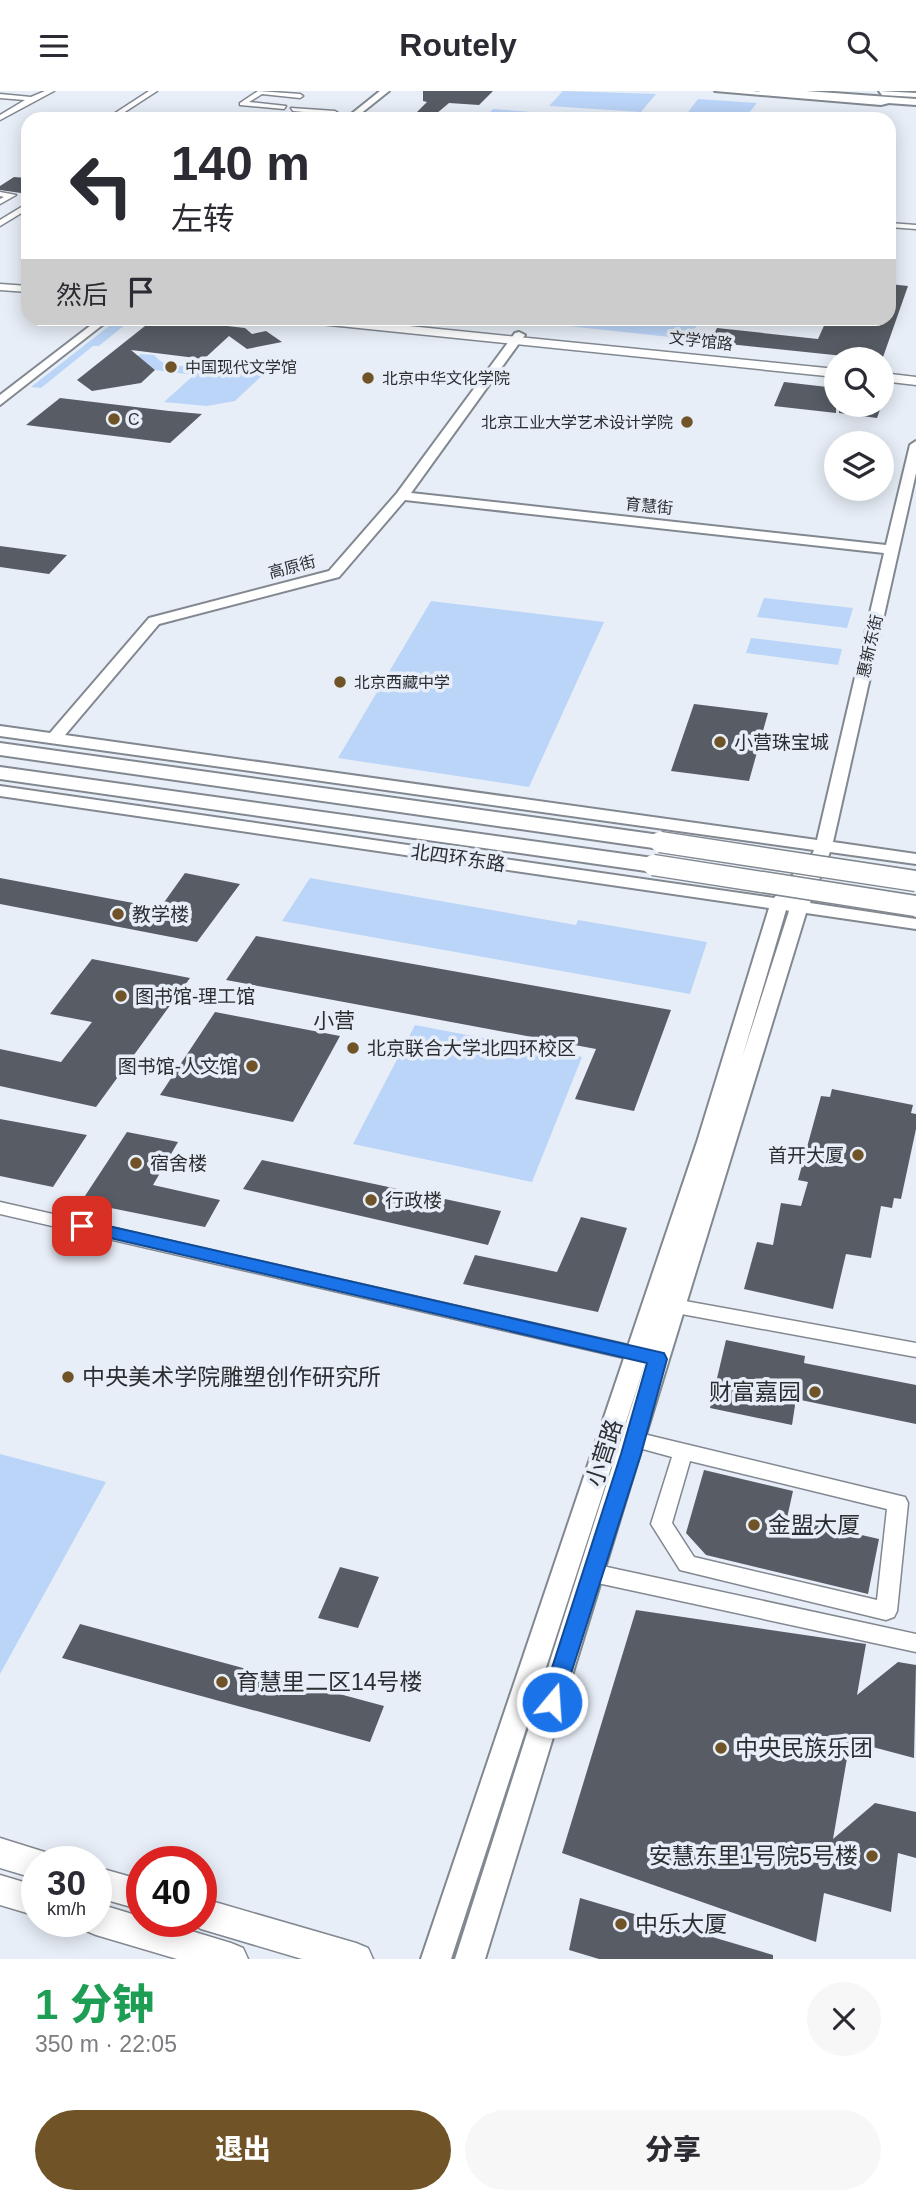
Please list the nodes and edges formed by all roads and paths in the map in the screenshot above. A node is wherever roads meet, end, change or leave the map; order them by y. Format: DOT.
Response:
graph roads {
  1 [pos="51,91"];
  2 [pos="154,91"];
  3 [pos="284,91"];
  4 [pos="385,91"];
  5 [pos="719,91"];
  6 [pos="763,91"];
  7 [pos="813,91"];
  8 [pos="857,91"];
  9 [pos="0,96"];
  10 [pos="300,96"];
  11 [pos="32,99"];
  12 [pos="916,99"];
  13 [pos="894,101"];
  14 [pos="285,110"];
  15 [pos="120,112"];
  16 [pos="324,112"];
  17 [pos="358,112"];
  18 [pos="0,117"];
  19 [pos="0,194"];
  20 [pos="0,202"];
  21 [pos="21,210"];
  22 [pos="0,224"];
  23 [pos="896,226"];
  24 [pos="916,227"];
  25 [pos="0,284"];
  26 [pos="21,286"];
  27 [pos="96,326"];
  28 [pos="390,326"];
  29 [pos="420,326"];
  30 [pos="517,337"];
  31 [pos="824,366"];
  32 [pos="824,372"];
  33 [pos="894,373"];
  34 [pos="916,375"];
  35 [pos="894,378"];
  36 [pos="916,381"];
  37 [pos="0,401"];
  38 [pos="916,445"];
  39 [pos="402,496"];
  40 [pos="893,550"];
  41 [pos="0,731"];
  42 [pos="55,737"];
  43 [pos="0,749"];
  44 [pos="0,773"];
  45 [pos="0,791"];
  46 [pos="707,830"];
  47 [pos="824,846"];
  48 [pos="916,859"];
  49 [pos="916,881"];
  50 [pos="686,891"];
  51 [pos="916,892"];
  52 [pos="789,906"];
  53 [pos="914,918"];
  54 [pos="0,1208"];
  55 [pos="674,1306"];
  56 [pos="648,1319"];
  57 [pos="916,1350"];
  58 [pos="647,1356"];
  59 [pos="635,1440"];
  60 [pos="683,1452"];
  61 [pos="593,1573"];
  62 [pos="916,1643"];
  63 [pos="0,1853"];
  64 [pos="21,1859"];
  65 [pos="0,1890"];
  66 [pos="21,1896"];
  67 [pos="217,1918"];
  68 [pos="112,1924"];
  69 [pos="231,1959"];
  70 [pos="356,1959"];
  71 [pos="436,1959"];
  72 [pos="470,1959"];
  1 -- 11 [label="street"];
  2 -- 15 [label="street"];
  3 -- 10 [label="street"];
  4 -- 17 [label="street"];
  5 -- 13 [label="street"];
  6 -- 13 [label="main road"];
  7 -- 12 [label="main road"];
  8 -- 12 [label="street"];
  9 -- 11 [label="street"];
  10 -- 14 [label="street"];
  10 -- 14 [label="street"];
  11 -- 18 [label="street"];
  12 -- 13 [label="main road"];
  14 -- 16 [label="street"];
  19 -- 20 [label="street"];
  21 -- 22 [label="street"];
  23 -- 24 [label="street"];
  25 -- 26 [label="main road"];
  27 -- 37 [label="street"];
  28 -- 30 [label="main road, 文学馆路"];
  29 -- 30 [label="main road, 文学馆路"];
  30 -- 31 [label="main road, 文学馆路"];
  30 -- 32 [label="main road, 文学馆路"];
  30 -- 39 [label="street, 高原街"];
  33 -- 34 [label="main road"];
  35 -- 36 [label="main road"];
  38 -- 40 [label="street, 惠新东街"];
  39 -- 40 [label="street, 育慧街"];
  39 -- 42 [label="street, 高原街"];
  40 -- 47 [label="street, 惠新东街"];
  41 -- 42 [label="street"];
  42 -- 46 [label="street"];
  43 -- 49 [label="main road, bridge"];
  44 -- 53 [label="main road, 北四环东路, bridge"];
  45 -- 50 [label="street, 北四环东路"];
  46 -- 47 [label="street"];
  46 -- 50 [label="street"];
  47 -- 48 [label="street"];
  47 -- 52 [label="street, 惠新东街"];
  50 -- 52 [label="street, 北四环东路"];
  51 -- 53 [label="street"];
  52 -- 53 [label="street, 北四环东路"];
  52 -- 55 [label="street, 小营路"];
  52 -- 56 [label="street, 小营路"];
  54 -- 58 [label="street"];
  55 -- 56 [label="street"];
  55 -- 57 [label="street"];
  55 -- 58 [label="street, 小营路"];
  56 -- 58 [label="street, 小营路"];
  58 -- 59 [label="street, 小营路"];
  58 -- 71 [label="street, 小营路"];
  59 -- 60 [label="street"];
  59 -- 61 [label="street, 小营路"];
  60 -- 60 [label="street"];
  61 -- 62 [label="street"];
  61 -- 72 [label="street, 小营路"];
  63 -- 64 [label="main road"];
  65 -- 66 [label="main road"];
  67 -- 70 [label="main road"];
  68 -- 69 [label="main road"];
}
